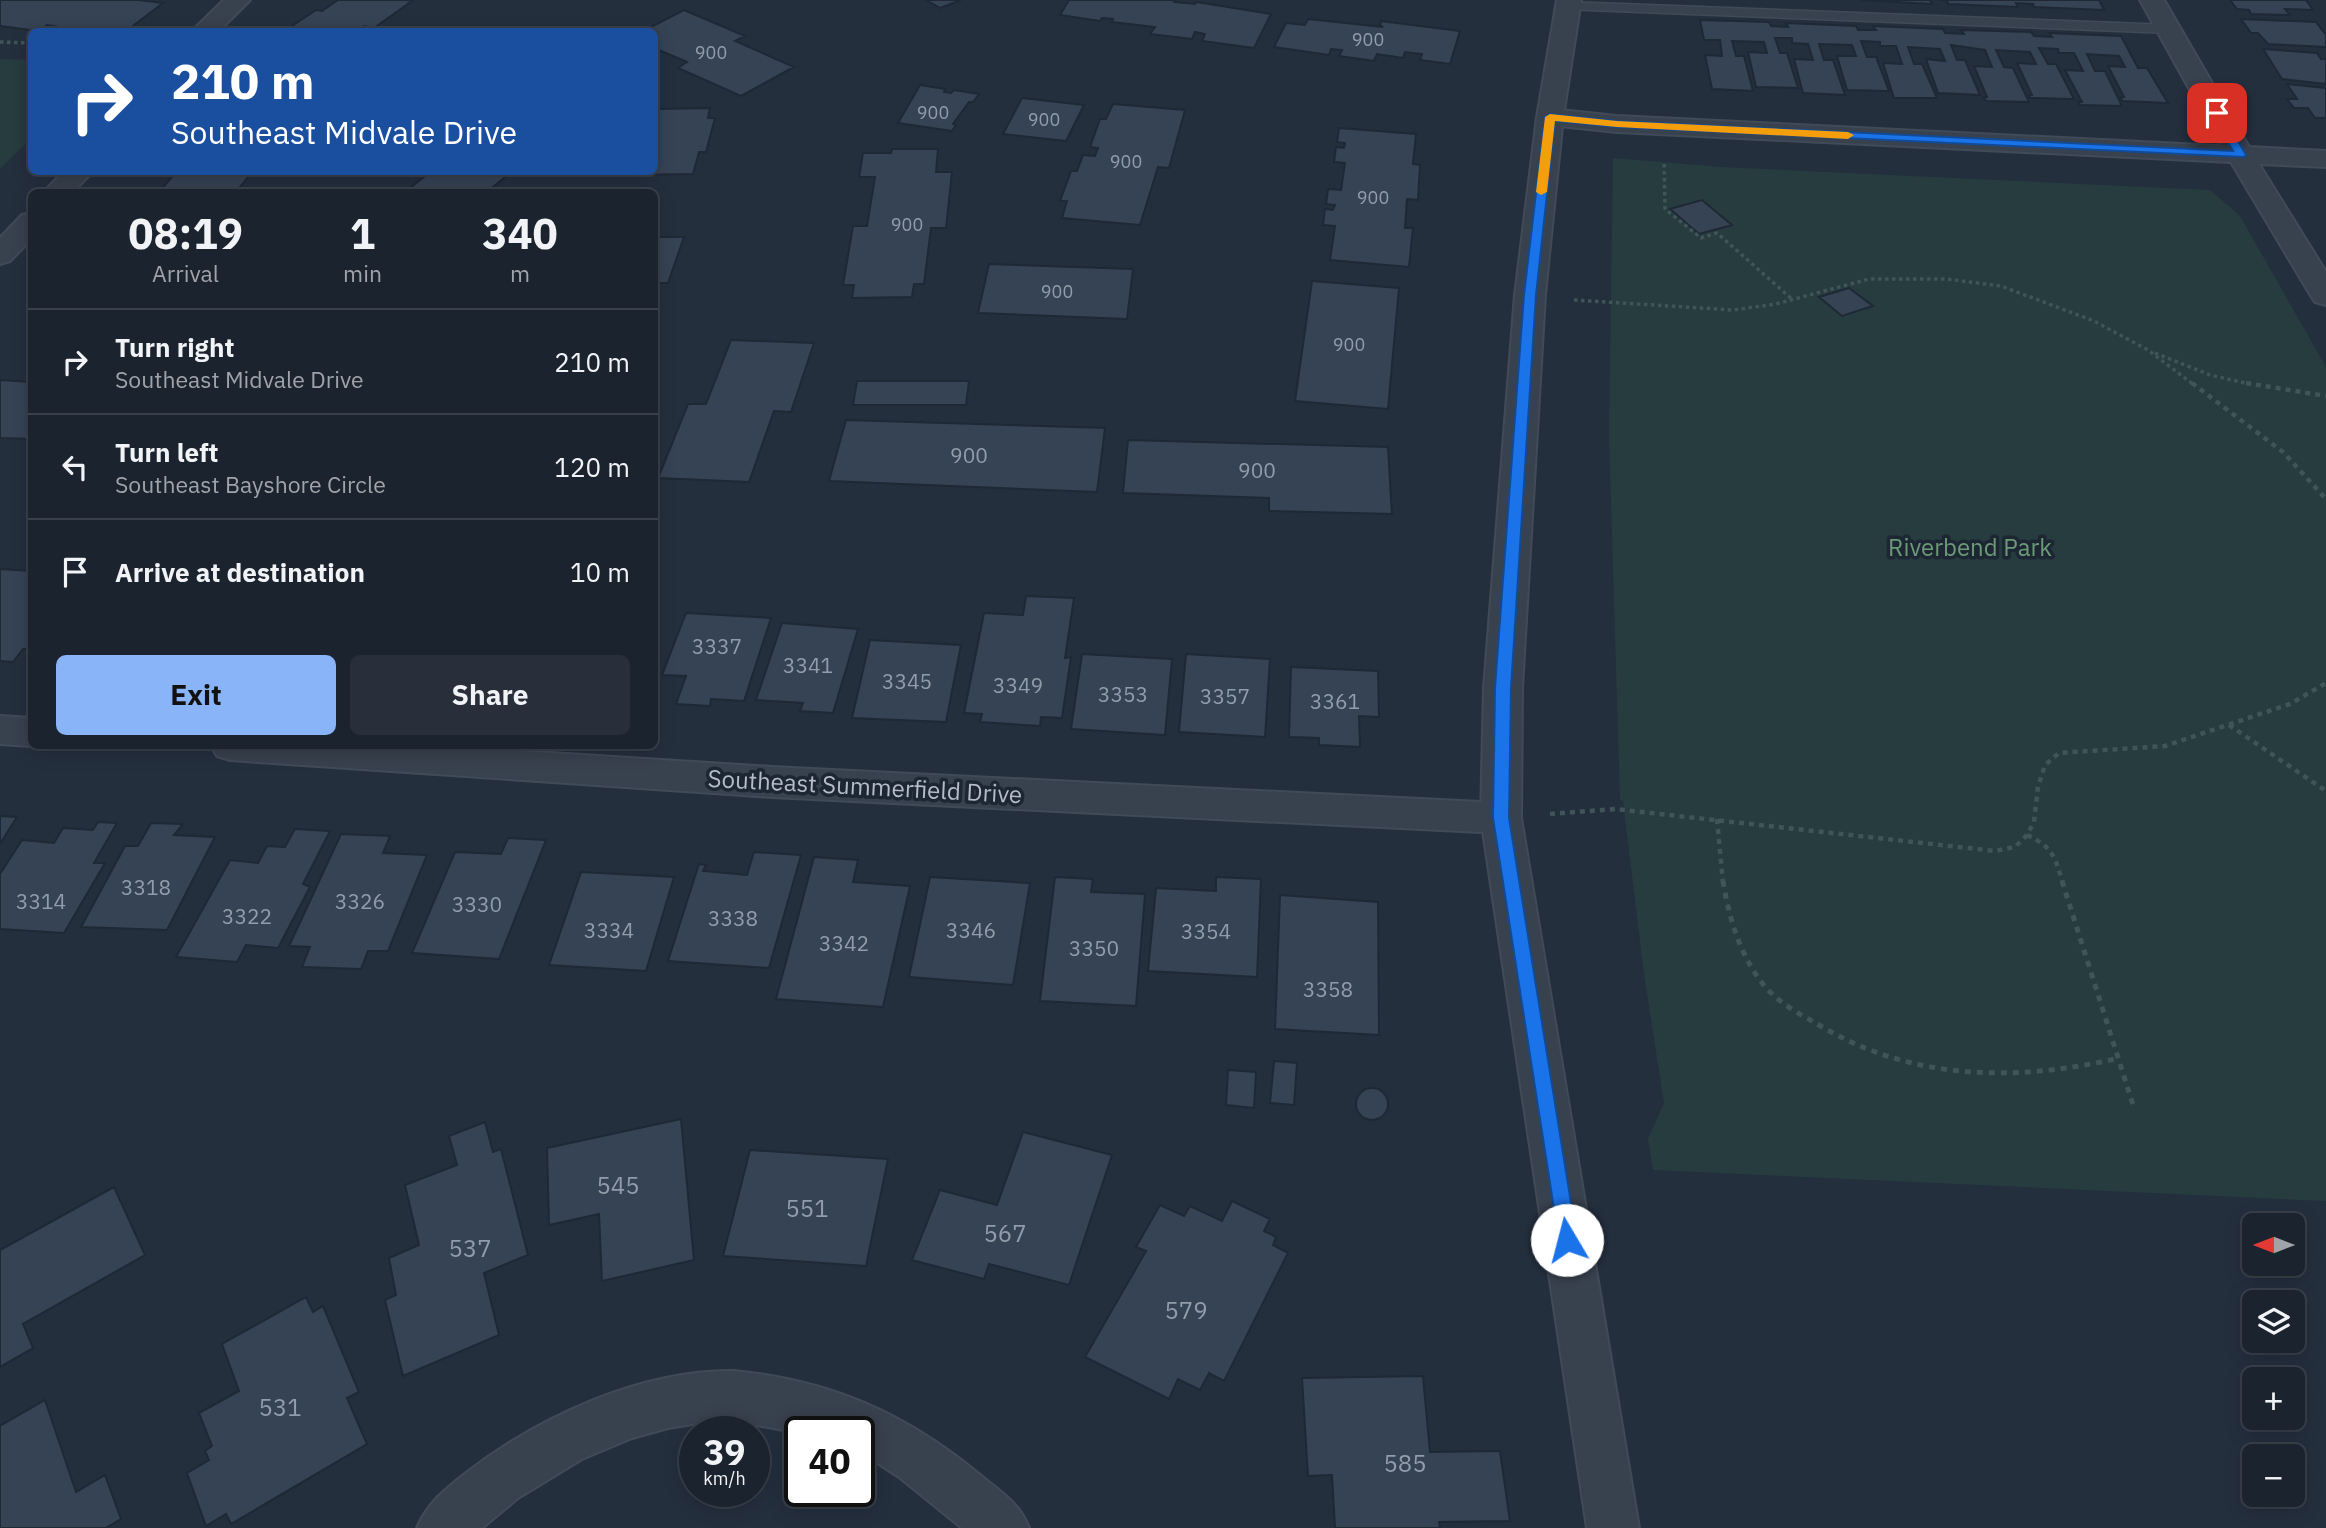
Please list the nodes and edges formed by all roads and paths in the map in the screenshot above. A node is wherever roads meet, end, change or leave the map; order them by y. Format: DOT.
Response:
graph roads {
  1 [pos="237,0"];
  2 [pos="2151,0"];
  3 [pos="1569,3"];
  4 [pos="207,28"];
  5 [pos="2170,29"];
  6 [pos="0,42"];
  7 [pos="28,43"];
  8 [pos="1550,117"];
  9 [pos="2240,155"];
  10 [pos="2326,159"];
  11 [pos="1664,160"];
  12 [pos="75,175"];
  13 [pos="61,189"];
  14 [pos="28,225"];
  15 [pos="0,254"];
  16 [pos="1530,295"];
  17 [pos="2326,296"];
  18 [pos="1793,300"];
  19 [pos="2148,350"];
  20 [pos="2326,396"];
  21 [pos="2326,499"];
  22 [pos="2326,683"];
  23 [pos="2228,725"];
  24 [pos="0,730"];
  25 [pos="28,732"];
  26 [pos="275,749"];
  27 [pos="2326,791"];
  28 [pos="1501,818"];
  29 [pos="1717,819"];
  30 [pos="2027,835"];
  31 [pos="2119,1058"];
  32 [pos="2134,1108"];
  33 [pos="443,1528"];
  34 [pos="1003,1528"];
  35 [pos="1613,1528"];
  1 -- 4 [label="street"];
  2 -- 5 [label="street"];
  3 -- 5 [label="lane"];
  3 -- 8 [label="street"];
  5 -- 9 [label="street"];
  6 -- 7 [label="path"];
  8 -- 9 [label="street"];
  8 -- 16 [label="street"];
  9 -- 10 [label="street"];
  9 -- 17 [label="street"];
  11 -- 18 [label="path"];
  12 -- 13 [label="street"];
  14 -- 15 [label="street"];
  16 -- 18 [label="path"];
  16 -- 28 [label="street"];
  18 -- 19 [label="path"];
  19 -- 20 [label="path"];
  19 -- 21 [label="path"];
  22 -- 23 [label="path"];
  23 -- 27 [label="path"];
  23 -- 30 [label="path"];
  24 -- 25 [label="street"];
  26 -- 28 [label="street, Southeast Summerfield Drive"];
  28 -- 29 [label="path"];
  28 -- 35 [label="street"];
  29 -- 30 [label="path"];
  29 -- 31 [label="path"];
  30 -- 31 [label="path"];
  31 -- 32 [label="path"];
  33 -- 34 [label="street"];
}
